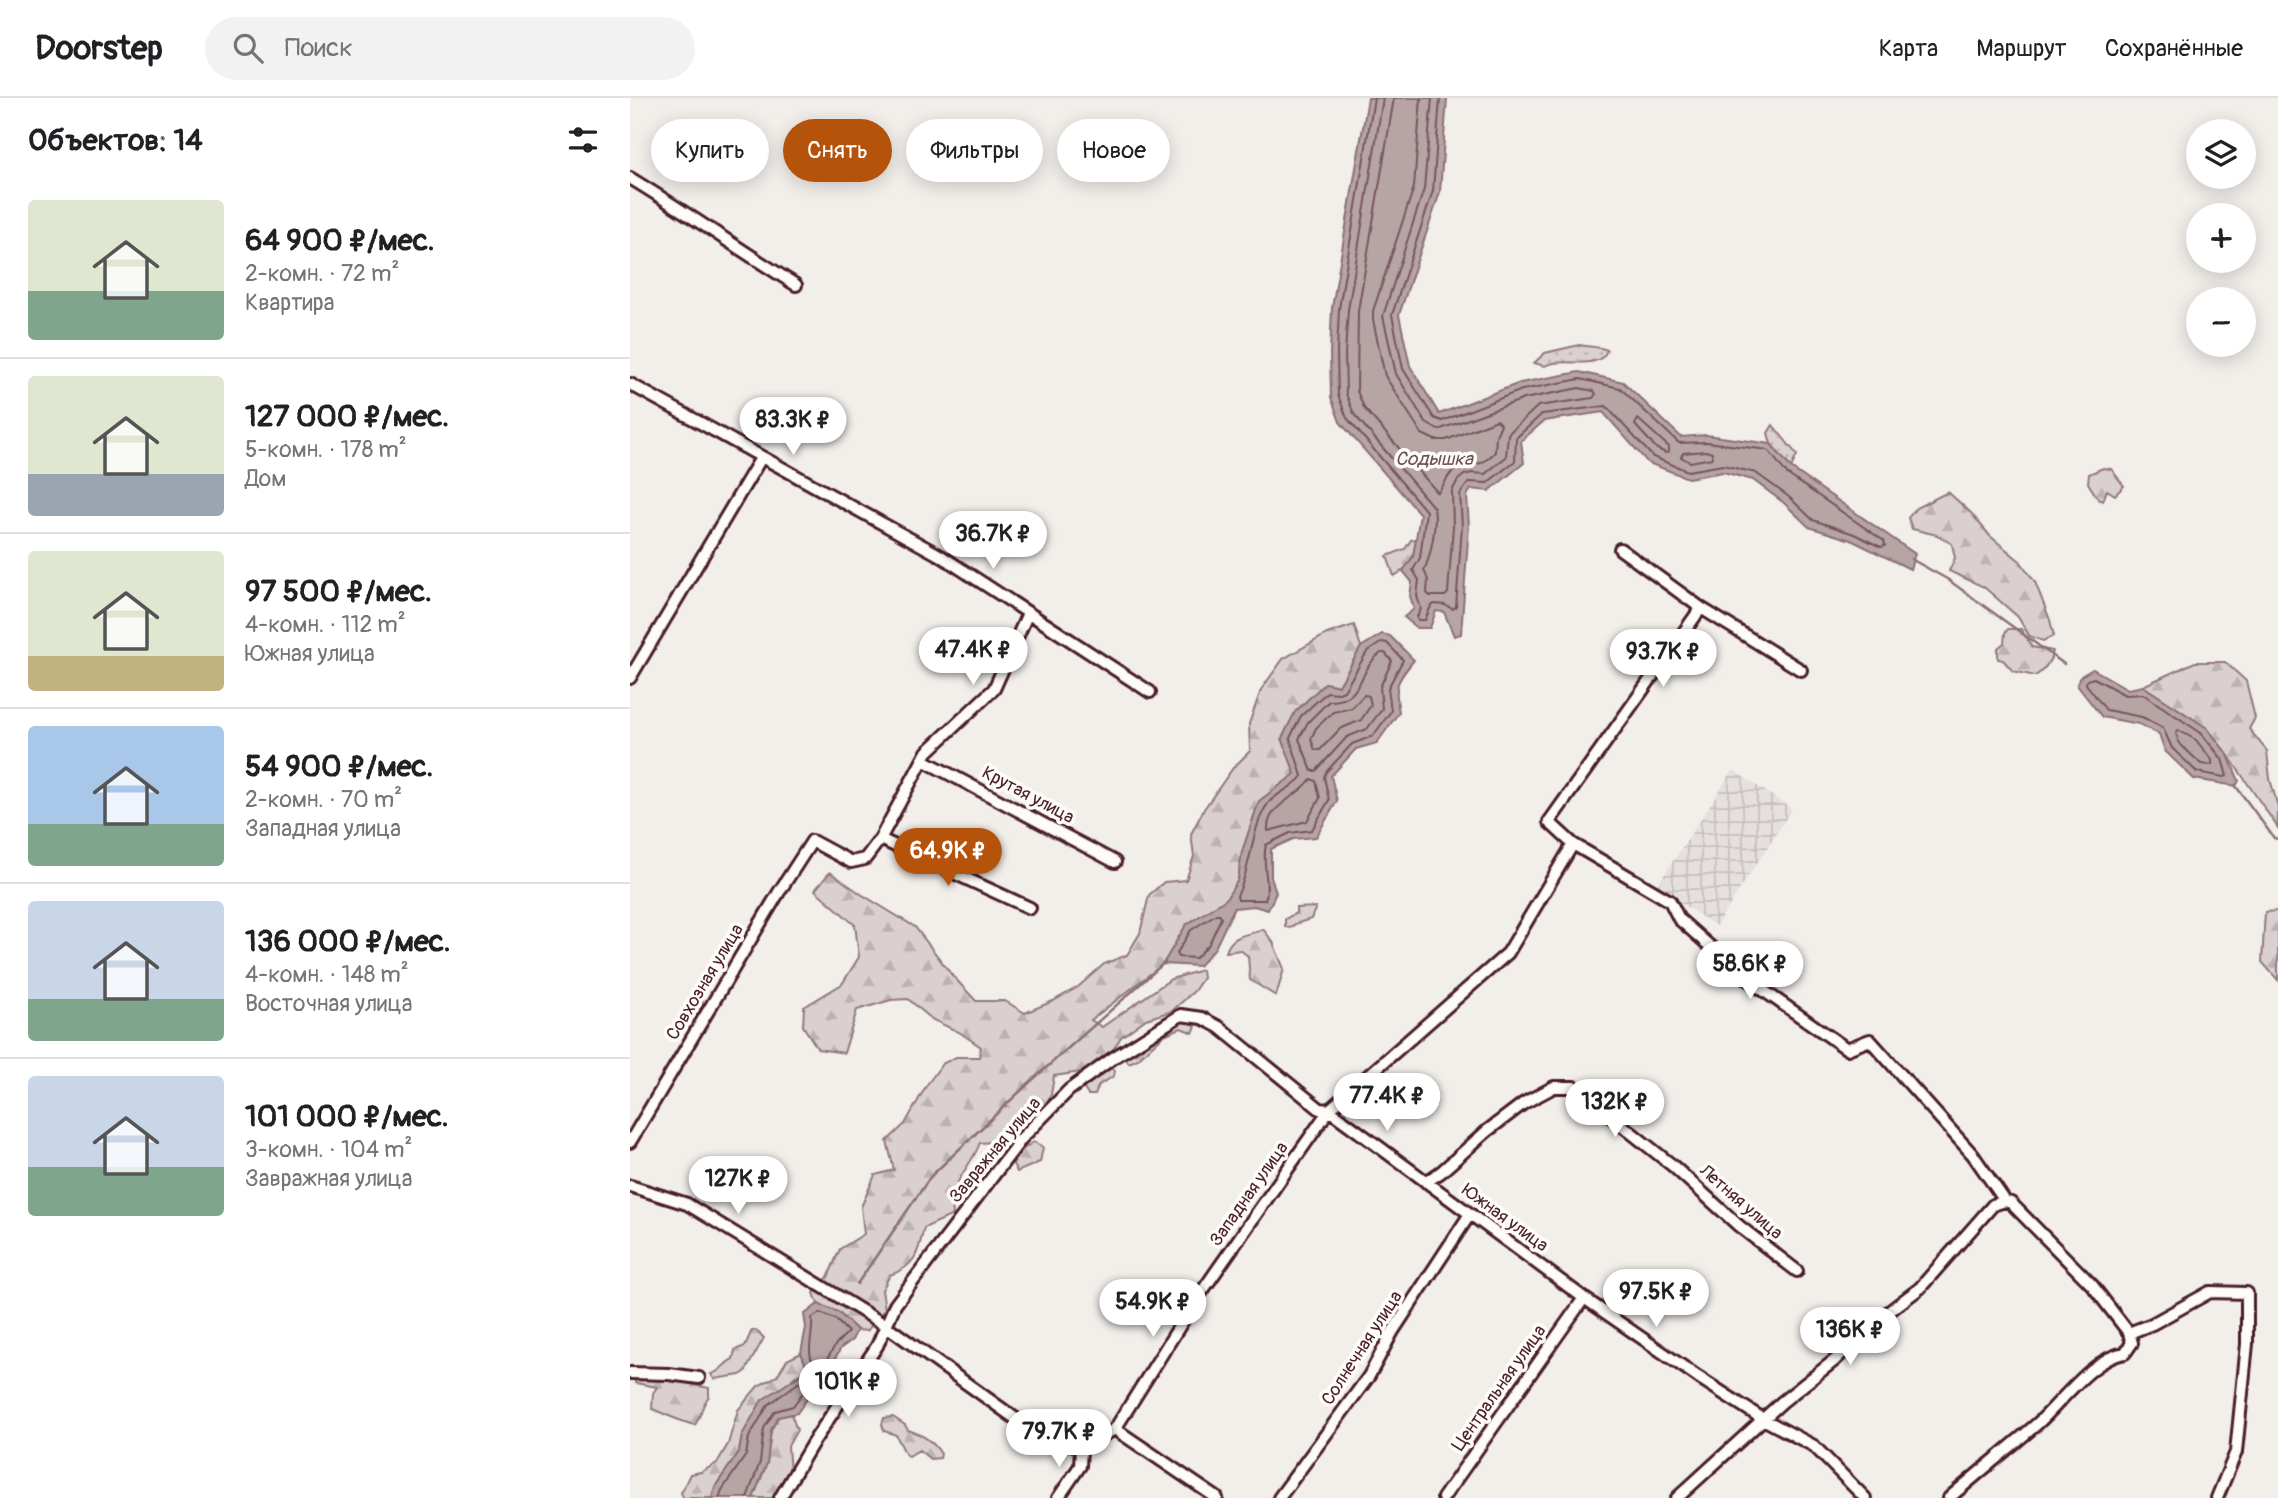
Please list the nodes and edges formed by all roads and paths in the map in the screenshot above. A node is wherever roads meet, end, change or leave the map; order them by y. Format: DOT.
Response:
graph roads {
  1 [pos="630,178"];
  2 [pos="796,285"];
  3 [pos="630,384"];
  4 [pos="761,458"];
  5 [pos="1620,549"];
  6 [pos="1701,608"];
  7 [pos="1028,613"];
  8 [pos="1801,670"];
  9 [pos="630,678"];
  10 [pos="1150,692"];
  11 [pos="923,760"];
  12 [pos="880,839"];
  13 [pos="1573,844"];
  14 [pos="1115,862"];
  15 [pos="1030,908"];
  16 [pos="1329,1110"];
  17 [pos="630,1142"];
  18 [pos="1426,1182"];
  19 [pos="630,1186"];
  20 [pos="2008,1202"];
  21 [pos="1470,1214"];
  22 [pos="1797,1271"];
  23 [pos="1584,1298"];
  24 [pos="885,1325"];
  25 [pos="2129,1333"];
  26 [pos="630,1373"];
  27 [pos="699,1378"];
  28 [pos="1763,1419"];
  29 [pos="1115,1429"];
  30 [pos="1081,1447"];
  31 [pos="780,1498"];
  32 [pos="1058,1498"];
  33 [pos="1217,1498"];
  34 [pos="1279,1498"];
  35 [pos="1443,1498"];
  36 [pos="1677,1498"];
  37 [pos="1865,1498"];
  38 [pos="1949,1498"];
  39 [pos="2217,1498"];
  1 -- 2 [label="street"];
  3 -- 4 [label="street"];
  4 -- 7 [label="street"];
  4 -- 9 [label="street"];
  5 -- 6 [label="street"];
  6 -- 8 [label="street"];
  6 -- 13 [label="street"];
  7 -- 10 [label="street"];
  7 -- 11 [label="street"];
  11 -- 12 [label="street"];
  11 -- 14 [label="street, Крутая улица"];
  12 -- 15 [label="street"];
  12 -- 17 [label="street, Совхозная улица"];
  13 -- 16 [label="street, Западная улица"];
  13 -- 20 [label="street"];
  16 -- 18 [label="street, Южная улица"];
  16 -- 24 [label="street, Завражная улица"];
  16 -- 29 [label="street, Западная улица"];
  18 -- 21 [label="street, Южная улица"];
  18 -- 22 [label="street, Летняя улица"];
  19 -- 24 [label="street"];
  20 -- 25 [label="street"];
  20 -- 28 [label="street"];
  21 -- 23 [label="street, Южная улица"];
  21 -- 34 [label="street, Солнечная улица"];
  23 -- 28 [label="street, Южная улица"];
  23 -- 35 [label="street, Центральная улица"];
  24 -- 30 [label="street"];
  24 -- 31 [label="street, Завражная улица"];
  25 -- 38 [label="street"];
  25 -- 39 [label="street"];
  26 -- 27 [label="street"];
  28 -- 36 [label="street"];
  28 -- 37 [label="street, Южная улица"];
  29 -- 30 [label="street"];
  29 -- 33 [label="street"];
  30 -- 32 [label="street"];
}
